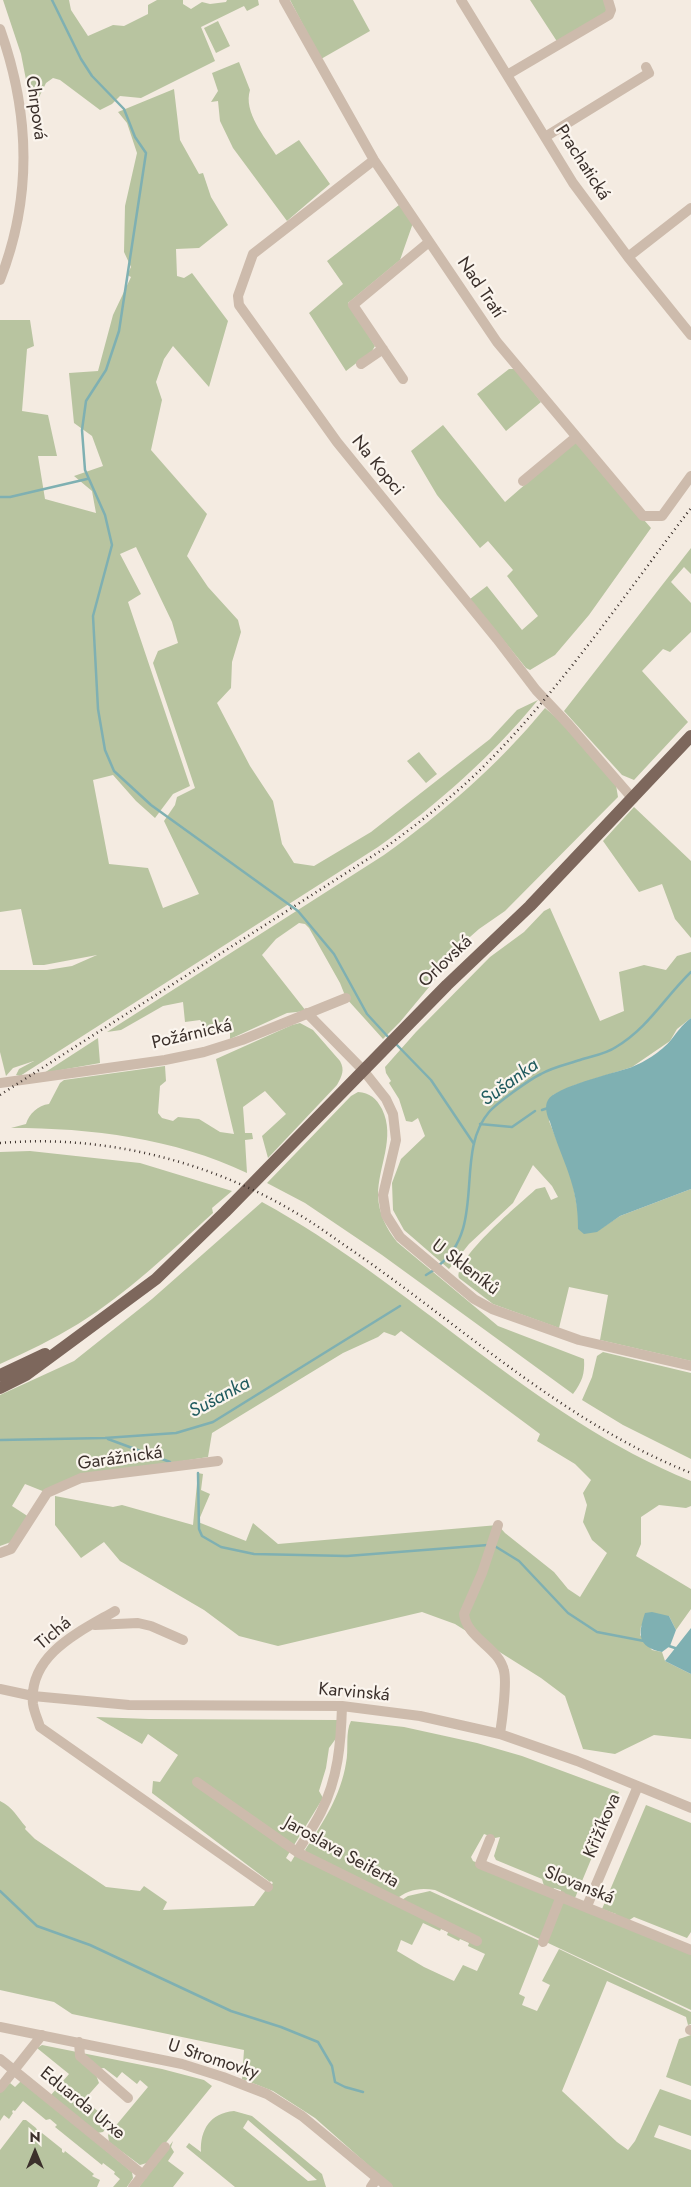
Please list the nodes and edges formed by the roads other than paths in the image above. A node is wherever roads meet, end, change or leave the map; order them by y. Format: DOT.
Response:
graph roads {
  1 [pos="284,0"];
  2 [pos="461,0"];
  3 [pos="608,0"];
  4 [pos="0,29"];
  5 [pos="646,67"];
  6 [pos="507,75"];
  7 [pos="545,137"];
  8 [pos="374,160"];
  9 [pos="691,208"];
  10 [pos="429,242"];
  11 [pos="628,257"];
  12 [pos="0,280"];
  13 [pos="691,335"];
  14 [pos="383,350"];
  15 [pos="362,364"];
  16 [pos="403,379"];
  17 [pos="576,437"];
  18 [pos="691,476"];
  19 [pos="523,481"];
  20 [pos="691,736"];
  21 [pos="633,799"];
  22 [pos="346,998"];
  23 [pos="308,1013"];
  24 [pos="363,1070"];
  25 [pos="0,1083"];
  26 [pos="79,1338"];
  27 [pos="691,1366"];
  28 [pos="0,1375"];
  29 [pos="0,1388"];
  30 [pos="218,1461"];
  31 [pos="497,1529"];
  32 [pos="0,1552"];
  33 [pos="115,1611"];
  34 [pos="92,1625"];
  35 [pos="183,1640"];
  36 [pos="0,1689"];
  37 [pos="33,1696"];
  38 [pos="342,1706"];
  39 [pos="500,1734"];
  40 [pos="197,1782"];
  41 [pos="638,1786"];
  42 [pos="691,1808"];
  43 [pos="490,1839"];
  44 [pos="297,1852"];
  45 [pos="268,1887"];
  46 [pos="561,1896"];
  47 [pos="587,1906"];
  48 [pos="476,1941"];
  49 [pos="543,1942"];
  50 [pos="691,1950"];
  51 [pos="0,2028"];
  52 [pos="42,2035"];
  53 [pos="78,2042"];
  54 [pos="0,2059"];
  55 [pos="14,2071"];
  56 [pos="0,2088"];
  57 [pos="128,2098"];
  58 [pos="165,2148"];
  59 [pos="143,2175"];
  60 [pos="374,2183"];
  61 [pos="133,2187"];
  62 [pos="388,2187"];
  1 -- 8 [label="street, Nad Tratí"];
  2 -- 6 [label="street, Prachatická"];
  3 -- 6 [label="street"];
  4 -- 12 [label="street, Chrpová"];
  5 -- 7 [label="street"];
  6 -- 7 [label="street, Prachatická"];
  7 -- 11 [label="street, Prachatická"];
  8 -- 10 [label="street, Nad Tratí"];
  8 -- 21 [label="street, Na Kopci"];
  9 -- 11 [label="street"];
  10 -- 14 [label="street"];
  10 -- 17 [label="street, Nad Tratí"];
  11 -- 13 [label="street, Prachatická"];
  14 -- 15 [label="street"];
  14 -- 16 [label="street"];
  17 -- 18 [label="street, Nad Tratí"];
  17 -- 19 [label="street"];
  20 -- 21 [label="main road, Orlovská"];
  21 -- 24 [label="main road, Orlovská"];
  22 -- 23 [label="street, Požárnická"];
  23 -- 24 [label="street"];
  23 -- 25 [label="street, Požárnická"];
  24 -- 26 [label="main road, Orlovská"];
  24 -- 27 [label="street, U Skleníků"];
  26 -- 28 [label="main road"];
  26 -- 29 [label="main road"];
  30 -- 32 [label="street, Garážnická"];
  31 -- 39 [label="street"];
  33 -- 34 [label="street, Tichá"];
  34 -- 35 [label="street"];
  34 -- 37 [label="street, Tichá"];
  36 -- 37 [label="street, Karvinská"];
  37 -- 38 [label="street, Karvinská"];
  37 -- 45 [label="street"];
  38 -- 39 [label="street, Karvinská"];
  38 -- 44 [label="street"];
  39 -- 41 [label="street, Karvinská"];
  40 -- 44 [label="street, Jaroslava Seiferta"];
  41 -- 42 [label="street, Karvinská"];
  41 -- 47 [label="street, Křižíkova"];
  43 -- 46 [label="street, Slovanská"];
  44 -- 48 [label="street, Jaroslava Seiferta"];
  46 -- 47 [label="street, Slovanská"];
  46 -- 49 [label="street"];
  47 -- 50 [label="street, Slovanská"];
  51 -- 52 [label="street, U Stromovky"];
  52 -- 53 [label="street, U Stromovky"];
  52 -- 55 [label="street"];
  53 -- 57 [label="street"];
  53 -- 60 [label="street, U Stromovky"];
  54 -- 55 [label="street, Eduarda Urxe"];
  55 -- 56 [label="street"];
  55 -- 59 [label="street, Eduarda Urxe"];
  58 -- 59 [label="street"];
  59 -- 61 [label="street"];
  60 -- 62 [label="street, U Stromovky"];
}
